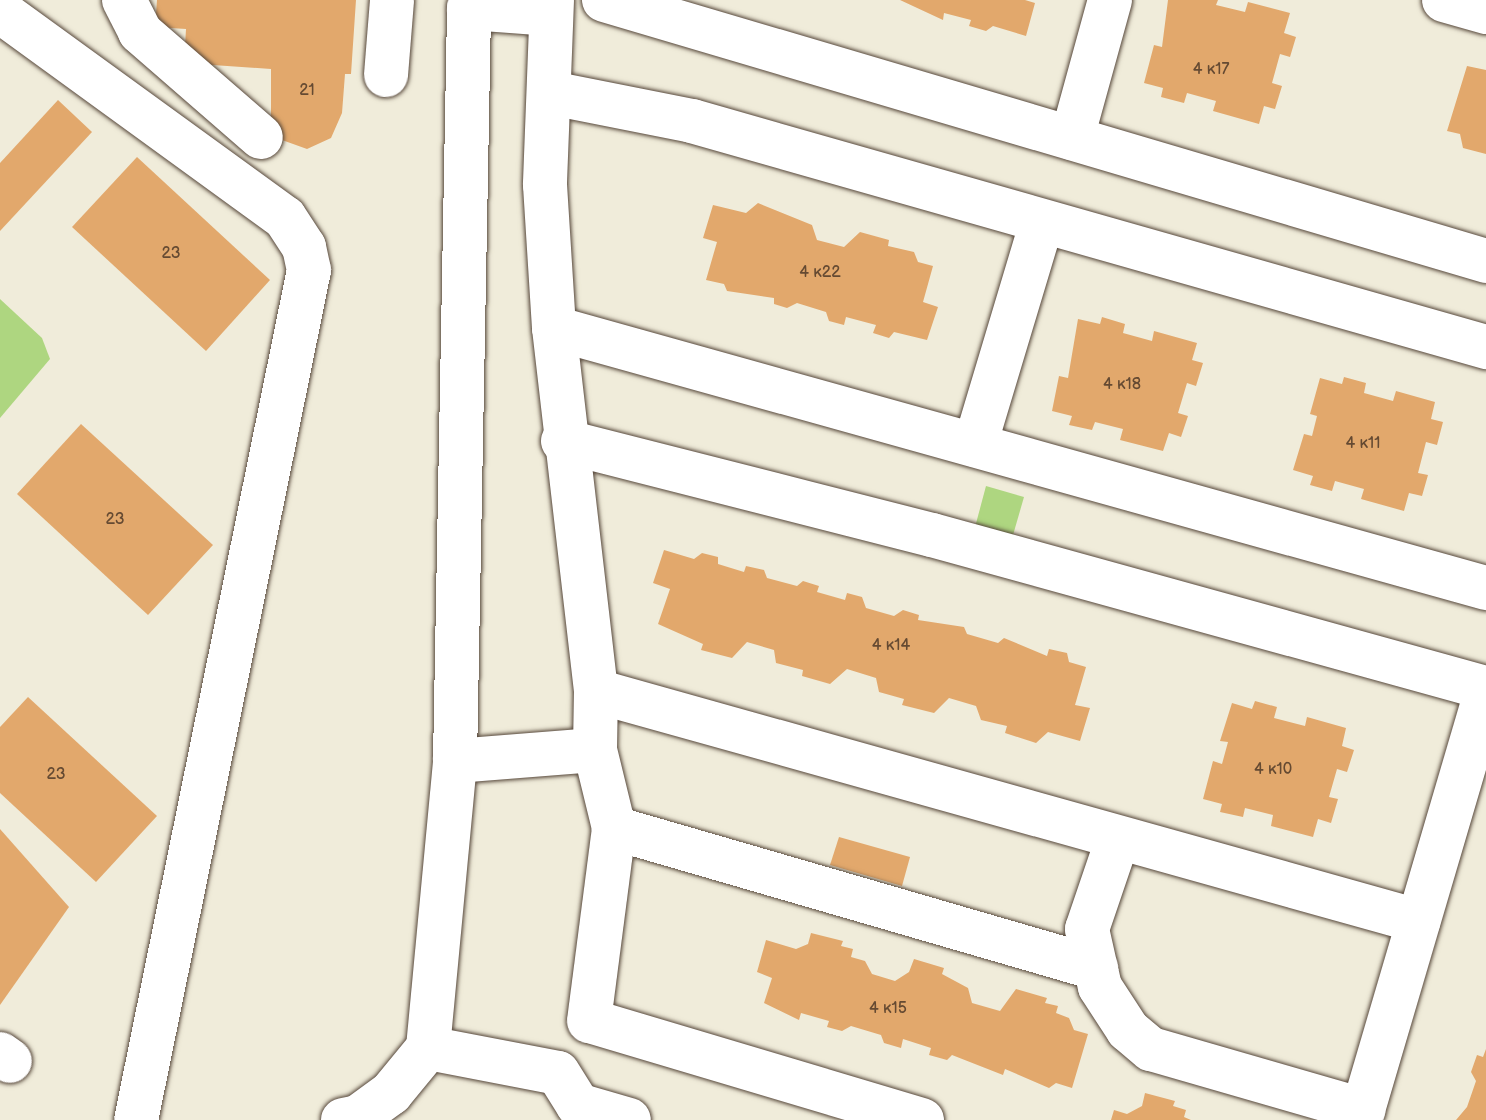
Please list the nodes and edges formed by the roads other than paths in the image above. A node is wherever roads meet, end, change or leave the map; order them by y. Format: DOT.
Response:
graph roads {
  1 [pos="124,0"];
  2 [pos="392,0"];
  3 [pos="604,0"];
  4 [pos="1110,0"];
  5 [pos="1444,0"];
  6 [pos="551,7"];
  7 [pos="0,11"];
  8 [pos="1486,12"];
  9 [pos="386,75"];
  10 [pos="551,93"];
  11 [pos="261,137"];
  12 [pos="1072,138"];
  13 [pos="1042,222"];
  14 [pos="1486,261"];
  15 [pos="554,328"];
  16 [pos="1486,347"];
  17 [pos="563,441"];
  18 [pos="975,445"];
  19 [pos="1486,588"];
  20 [pos="596,691"];
  21 [pos="1486,691"];
  22 [pos="595,750"];
  23 [pos="455,761"];
  24 [pos="614,828"];
  25 [pos="1117,841"];
  26 [pos="1418,921"];
  27 [pos="1096,968"];
  28 [pos="589,1021"];
  29 [pos="428,1048"];
  30 [pos="558,1073"];
  31 [pos="136,1120"];
  32 [pos="343,1120"];
  33 [pos="629,1120"];
  34 [pos="922,1120"];
  1 -- 11 [label="lane"];
  2 -- 9 [label="lane"];
  3 -- 12 [label="lane"];
  4 -- 12 [label="lane"];
  5 -- 8 [label="lane"];
  6 -- 10 [label="lane"];
  6 -- 23 [label="lane"];
  7 -- 31 [label="lane"];
  10 -- 13 [label="lane"];
  10 -- 15 [label="lane"];
  12 -- 14 [label="lane"];
  13 -- 16 [label="lane"];
  13 -- 18 [label="lane"];
  15 -- 17 [label="lane"];
  15 -- 18 [label="lane"];
  17 -- 20 [label="lane"];
  17 -- 21 [label="lane"];
  18 -- 19 [label="lane"];
  20 -- 22 [label="lane"];
  20 -- 25 [label="lane"];
  21 -- 26 [label="lane"];
  22 -- 23 [label="lane"];
  22 -- 24 [label="lane"];
  23 -- 29 [label="lane"];
  24 -- 27 [label="lane"];
  24 -- 28 [label="lane"];
  25 -- 26 [label="lane"];
  25 -- 27 [label="lane"];
  26 -- 27 [label="lane"];
  28 -- 30 [label="lane"];
  28 -- 34 [label="lane"];
  29 -- 30 [label="lane"];
  29 -- 32 [label="lane"];
  30 -- 33 [label="lane"];
}
